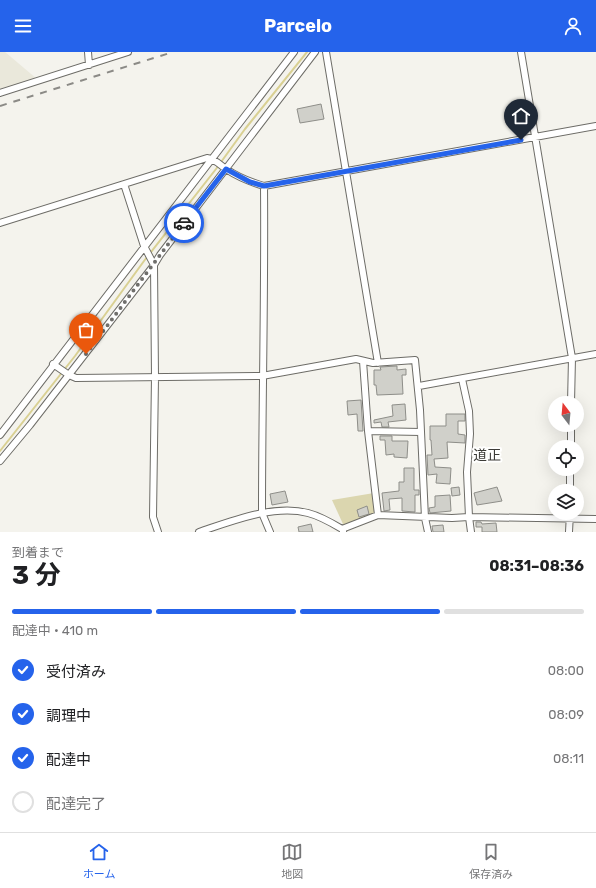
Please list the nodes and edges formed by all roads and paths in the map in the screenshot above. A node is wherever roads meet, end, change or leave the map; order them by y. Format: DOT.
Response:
graph roads {
  1 [pos="88,52"];
  2 [pos="128,52"];
  3 [pos="294,52"];
  4 [pos="315,52"];
  5 [pos="326,52"];
  6 [pos="521,52"];
  7 [pos="89,65"];
  8 [pos="0,93"];
  9 [pos="596,126"];
  10 [pos="536,137"];
  11 [pos="212,158"];
  12 [pos="226,169"];
  13 [pos="346,171"];
  14 [pos="124,184"];
  15 [pos="264,186"];
  16 [pos="0,223"];
  17 [pos="144,246"];
  18 [pos="154,265"];
  19 [pos="596,354"];
  20 [pos="572,358"];
  21 [pos="363,361"];
  22 [pos="378,363"];
  23 [pos="53,364"];
  24 [pos="69,376"];
  25 [pos="262,376"];
  26 [pos="155,377"];
  27 [pos="462,378"];
  28 [pos="419,386"];
  29 [pos="571,396"];
  30 [pos="368,431"];
  31 [pos="421,432"];
  32 [pos="0,435"];
  33 [pos="0,461"];
  34 [pos="262,513"];
  35 [pos="378,515"];
  36 [pos="548,516"];
  37 [pos="469,517"];
  38 [pos="425,518"];
  39 [pos="584,518"];
  40 [pos="596,519"];
  41 [pos="570,520"];
  42 [pos="343,530"];
  43 [pos="158,532"];
  44 [pos="199,532"];
  45 [pos="270,532"];
  46 [pos="428,532"];
  47 [pos="471,532"];
  48 [pos="570,532"];
  1 -- 7 [label="street"];
  2 -- 7 [label="street"];
  3 -- 11 [label="street"];
  4 -- 12 [label="street"];
  5 -- 13 [label="street"];
  6 -- 10 [label="street"];
  7 -- 8 [label="street"];
  9 -- 10 [label="street"];
  10 -- 13 [label="street"];
  10 -- 20 [label="street"];
  11 -- 12 [label="street"];
  11 -- 14 [label="street"];
  11 -- 17 [label="street"];
  12 -- 15 [label="street"];
  12 -- 18 [label="street"];
  13 -- 15 [label="street"];
  13 -- 22 [label="street"];
  14 -- 16 [label="street"];
  14 -- 17 [label="street"];
  15 -- 25 [label="street"];
  17 -- 18 [label="street"];
  17 -- 23 [label="street"];
  18 -- 24 [label="street"];
  18 -- 26 [label="street"];
  19 -- 20 [label="street"];
  20 -- 27 [label="street"];
  20 -- 29 [label="street"];
  21 -- 22 [label="street"];
  21 -- 25 [label="street"];
  21 -- 30 [label="street"];
  22 -- 28 [label="street"];
  23 -- 24 [label="street"];
  23 -- 32 [label="street"];
  24 -- 26 [label="street"];
  24 -- 33 [label="street"];
  25 -- 26 [label="street"];
  25 -- 34 [label="street"];
  26 -- 43 [label="street"];
  27 -- 28 [label="street"];
  27 -- 37 [label="street"];
  28 -- 31 [label="street"];
  30 -- 31 [label="street"];
  30 -- 35 [label="street"];
  31 -- 38 [label="street"];
  34 -- 42 [label="street"];
  34 -- 44 [label="street"];
  34 -- 45 [label="street"];
  35 -- 38 [label="street"];
  35 -- 42 [label="street"];
  36 -- 37 [label="street"];
  37 -- 38 [label="street"];
  37 -- 47 [label="street"];
  38 -- 46 [label="street"];
  39 -- 40 [label="street"];
  41 -- 48 [label="street"];
}
